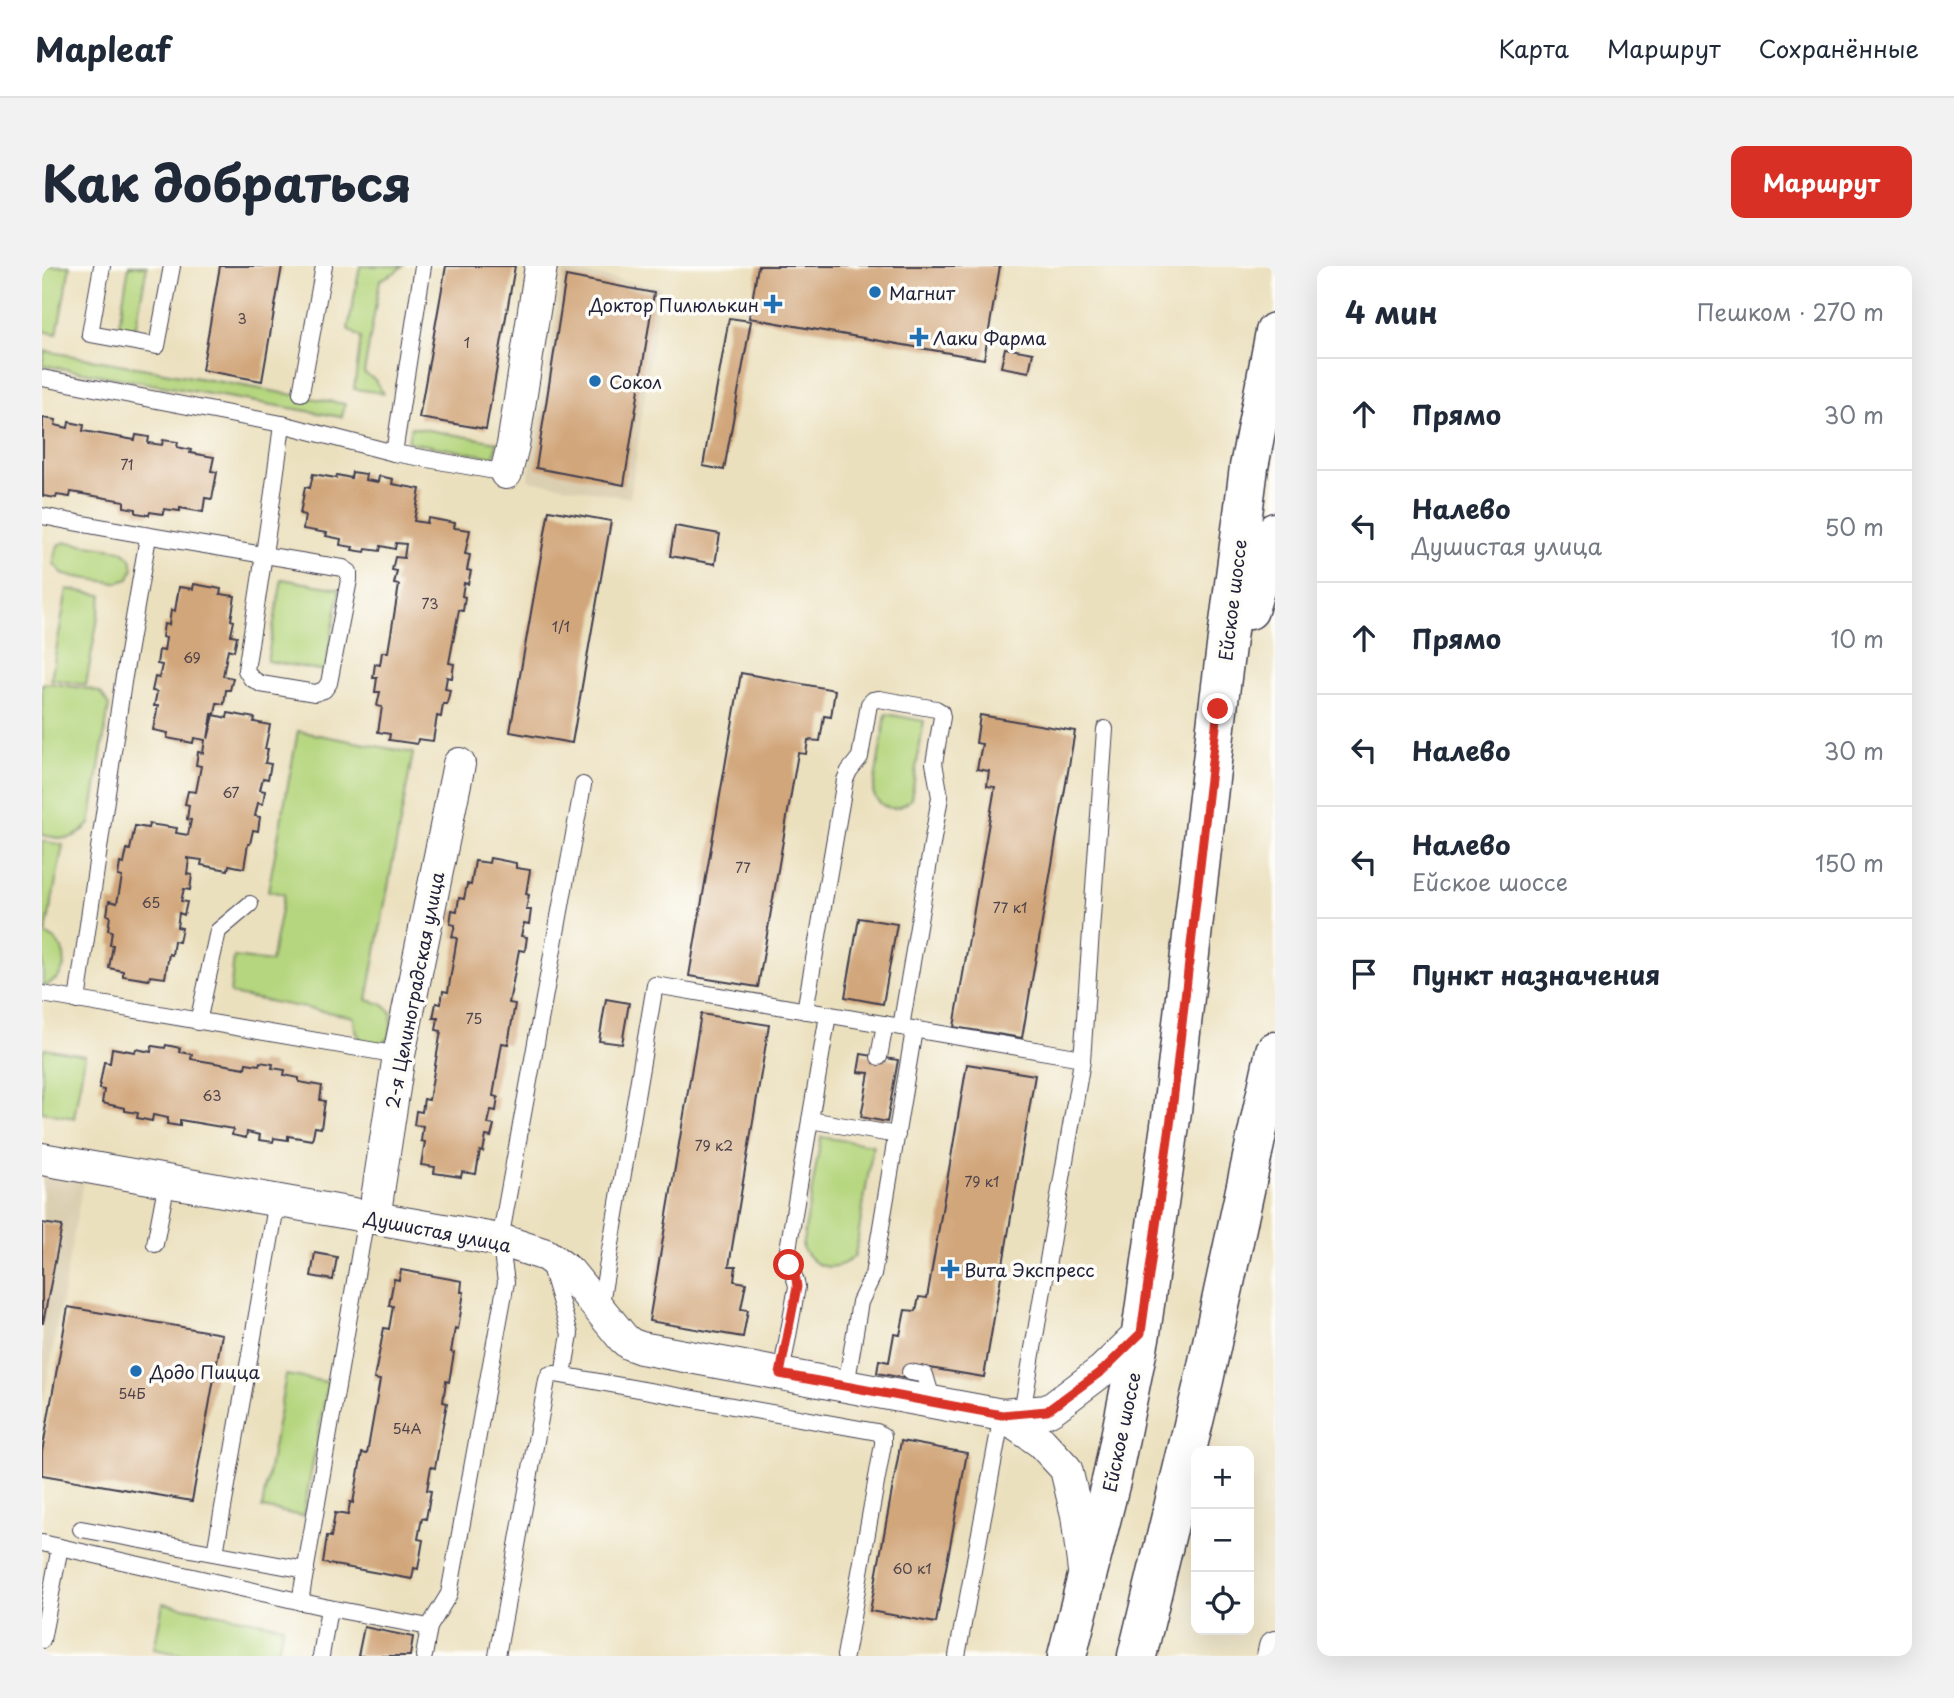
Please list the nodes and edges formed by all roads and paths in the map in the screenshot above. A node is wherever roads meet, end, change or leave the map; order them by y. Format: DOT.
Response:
graph roads {
  1 [pos="102,266"];
  2 [pos="172,266"];
  3 [pos="324,266"];
  4 [pos="423,266"];
  5 [pos="541,266"];
  6 [pos="1275,331"];
  7 [pos="42,378"];
  8 [pos="301,393"];
  9 [pos="282,424"];
  10 [pos="394,453"];
  11 [pos="506,473"];
  12 [pos="42,516"];
  13 [pos="1275,532"];
  14 [pos="148,537"];
  15 [pos="264,555"];
  16 [pos="1218,709"];
  17 [pos="1105,729"];
  18 [pos="459,764"];
  19 [pos="583,785"];
  20 [pos="250,904"];
  21 [pos="42,994"];
  22 [pos="76,1001"];
  23 [pos="805,1011"];
  24 [pos="828,1015"];
  25 [pos="198,1022"];
  26 [pos="900,1027"];
  27 [pos="1275,1051"];
  28 [pos="399,1055"];
  29 [pos="879,1057"];
  30 [pos="1082,1058"];
  31 [pos="810,1120"];
  32 [pos="897,1135"];
  33 [pos="42,1159"];
  34 [pos="167,1181"];
  35 [pos="277,1201"];
  36 [pos="370,1217"];
  37 [pos="499,1240"];
  38 [pos="155,1244"];
  39 [pos="546,1255"];
  40 [pos="600,1309"];
  41 [pos="1141,1333"];
  42 [pos="910,1372"];
  43 [pos="780,1374"];
  44 [pos="563,1375"];
  45 [pos="846,1386"];
  46 [pos="933,1402"];
  47 [pos="1012,1414"];
  48 [pos="81,1529"];
  49 [pos="42,1543"];
  50 [pos="60,1547"];
  51 [pos="215,1553"];
  52 [pos="306,1570"];
  53 [pos="1086,1583"];
  54 [pos="300,1602"];
  55 [pos="330,1608"];
  56 [pos="429,1627"];
  57 [pos="42,1640"];
  58 [pos="1275,1647"];
  59 [pos="321,1656"];
  60 [pos="424,1656"];
  61 [pos="497,1656"];
  62 [pos="845,1656"];
  63 [pos="957,1656"];
  64 [pos="1067,1656"];
  65 [pos="1137,1656"];
  66 [pos="1273,1656"];
  1 -- 2 [label="lane"];
  3 -- 8 [label="lane"];
  4 -- 10 [label="lane"];
  5 -- 11 [label="street"];
  6 -- 16 [label="main road, Ейское шоссе"];
  7 -- 9 [label="lane"];
  9 -- 10 [label="lane"];
  9 -- 15 [label="lane"];
  10 -- 11 [label="lane"];
  12 -- 14 [label="lane"];
  13 -- 16 [label="main road"];
  14 -- 15 [label="lane"];
  14 -- 22 [label="lane"];
  15 -- 15 [label="lane"];
  16 -- 41 [label="main road, Ейское шоссе"];
  17 -- 30 [label="lane"];
  18 -- 28 [label="street, 2-я Целиноградская улица"];
  19 -- 37 [label="lane"];
  20 -- 25 [label="lane"];
  21 -- 22 [label="lane"];
  22 -- 25 [label="lane"];
  23 -- 24 [label="lane"];
  23 -- 26 [label="lane"];
  23 -- 40 [label="lane"];
  24 -- 26 [label="lane"];
  24 -- 31 [label="lane"];
  25 -- 28 [label="lane"];
  26 -- 29 [label="lane"];
  26 -- 30 [label="lane"];
  26 -- 32 [label="lane"];
  27 -- 65 [label="main road"];
  28 -- 36 [label="street, 2-я Целиноградская улица"];
  30 -- 47 [label="lane"];
  31 -- 32 [label="lane"];
  31 -- 43 [label="lane"];
  32 -- 45 [label="lane"];
  33 -- 34 [label="street, Душистая улица"];
  34 -- 35 [label="street, Душистая улица"];
  34 -- 38 [label="lane"];
  35 -- 36 [label="street, Душистая улица"];
  35 -- 51 [label="lane"];
  36 -- 37 [label="street, Душистая улица"];
  36 -- 52 [label="lane"];
  37 -- 39 [label="street, Душистая улица"];
  37 -- 56 [label="lane"];
  39 -- 40 [label="street, Душистая улица"];
  39 -- 44 [label="lane"];
  40 -- 43 [label="street, Душистая улица"];
  41 -- 47 [label="street"];
  41 -- 53 [label="main road, Ейское шоссе"];
  42 -- 46 [label="lane"];
  43 -- 45 [label="street, Душистая улица"];
  44 -- 61 [label="lane"];
  44 -- 62 [label="lane"];
  45 -- 46 [label="street, Душистая улица"];
  46 -- 47 [label="street, Душистая улица"];
  47 -- 53 [label="street"];
  47 -- 63 [label="lane"];
  48 -- 51 [label="lane"];
  49 -- 50 [label="lane"];
  50 -- 54 [label="lane"];
  50 -- 57 [label="lane"];
  51 -- 52 [label="lane"];
  52 -- 54 [label="lane"];
  53 -- 64 [label="main road, Ейское шоссе"];
  54 -- 55 [label="lane"];
  55 -- 56 [label="lane"];
  55 -- 59 [label="lane"];
  56 -- 60 [label="lane"];
  58 -- 66 [label="street"];
}
